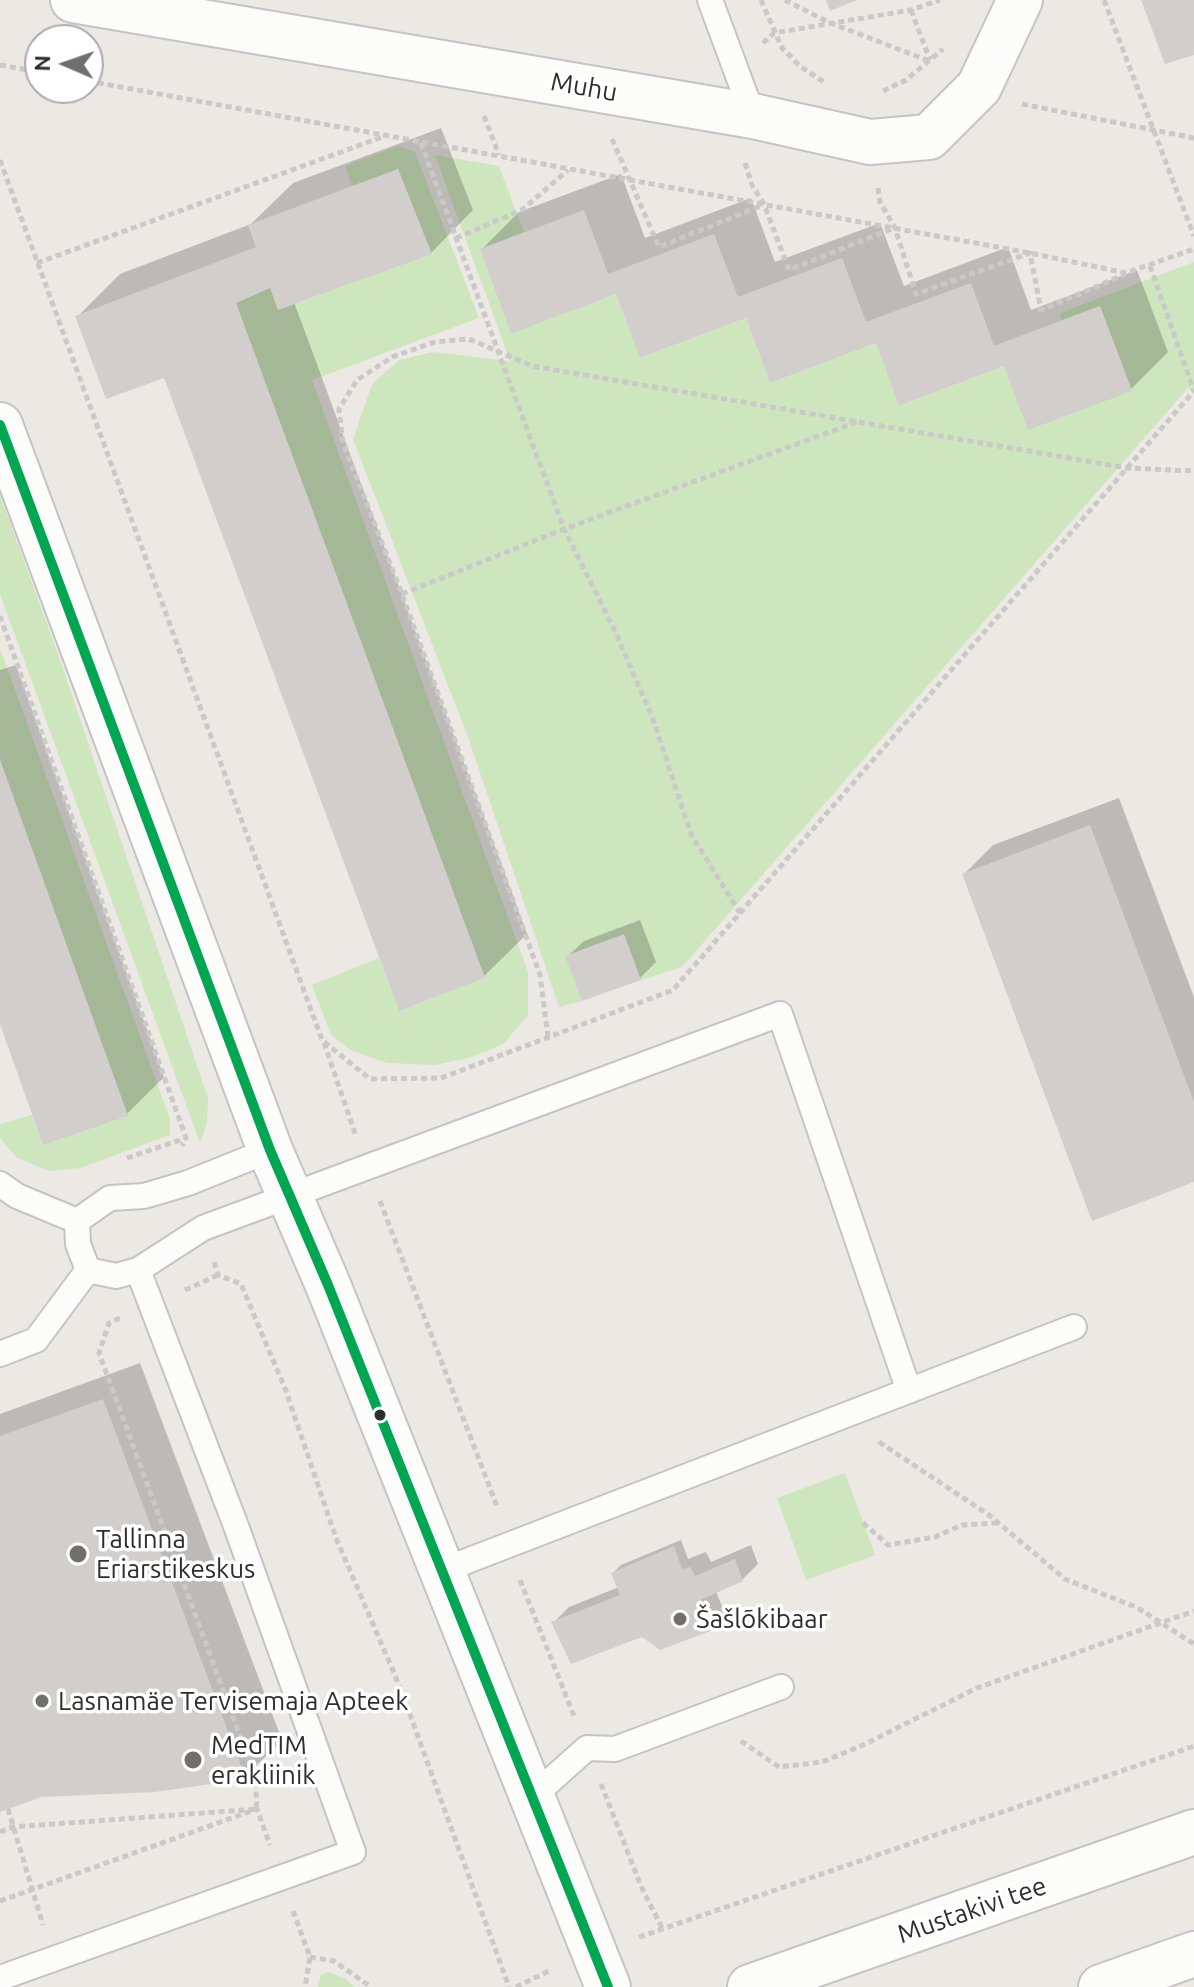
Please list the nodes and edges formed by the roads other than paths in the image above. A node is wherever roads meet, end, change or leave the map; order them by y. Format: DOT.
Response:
graph roads {
  1 [pos="73,0"];
  2 [pos="710,0"];
  3 [pos="1020,0"];
  4 [pos="741,114"];
  5 [pos="0,425"];
  6 [pos="270,1150"];
  7 [pos="0,1184"];
  8 [pos="290,1196"];
  9 [pos="77,1221"];
  10 [pos="88,1270"];
  11 [pos="138,1270"];
  12 [pos="1074,1327"];
  13 [pos="0,1354"];
  14 [pos="909,1391"];
  15 [pos="441,1571"];
  16 [pos="781,1687"];
  17 [pos="531,1798"];
  18 [pos="1194,1832"];
  19 [pos="1194,1954"];
  20 [pos="602,1968"];
  21 [pos="0,1978"];
  22 [pos="750,1987"];
  23 [pos="1101,1987"];
  1 -- 4 [label="street, Muhu"];
  2 -- 4 [label="lane"];
  3 -- 4 [label="street, Muhu"];
  5 -- 6 [label="street"];
  6 -- 8 [label="street"];
  6 -- 9 [label="lane"];
  7 -- 9 [label="lane"];
  8 -- 11 [label="lane"];
  8 -- 14 [label="lane"];
  8 -- 15 [label="street"];
  9 -- 10 [label="lane"];
  10 -- 11 [label="lane"];
  10 -- 13 [label="lane"];
  11 -- 21 [label="lane"];
  12 -- 14 [label="lane"];
  14 -- 15 [label="lane"];
  15 -- 17 [label="street"];
  16 -- 17 [label="lane"];
  17 -- 20 [label="street"];
  18 -- 22 [label="street, Mustakivi tee"];
  19 -- 23 [label="street"];
}
